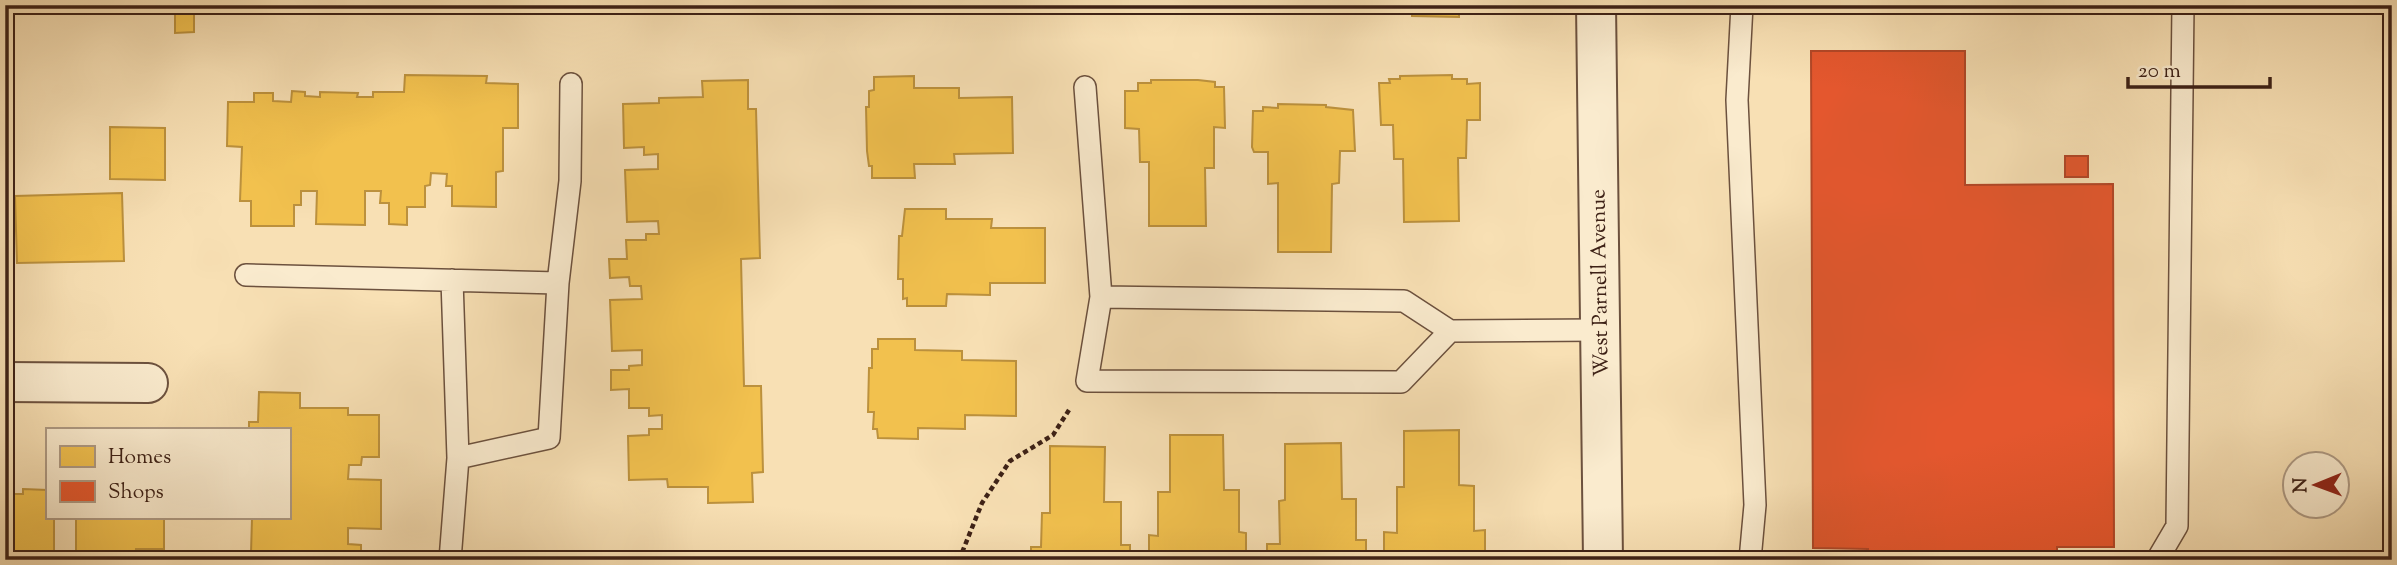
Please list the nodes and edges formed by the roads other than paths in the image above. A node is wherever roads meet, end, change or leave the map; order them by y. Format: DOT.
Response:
graph roads {
  1 [pos="1596,5"];
  2 [pos="1742,5"];
  3 [pos="2183,5"];
  4 [pos="571,84"];
  5 [pos="1084,87"];
  6 [pos="246,275"];
  7 [pos="452,280"];
  8 [pos="558,283"];
  9 [pos="1101,297"];
  10 [pos="1599,330"];
  11 [pos="1450,331"];
  12 [pos="5,382"];
  13 [pos="148,383"];
  14 [pos="458,458"];
  15 [pos="450,560"];
  16 [pos="1603,560"];
  17 [pos="1750,560"];
  18 [pos="2157,560"];
  1 -- 10 [label="street, West Parnell Avenue"];
  2 -- 17 [label="lane"];
  3 -- 18 [label="lane"];
  4 -- 8 [label="lane"];
  5 -- 9 [label="lane"];
  6 -- 7 [label="lane"];
  7 -- 8 [label="lane"];
  7 -- 14 [label="lane"];
  8 -- 14 [label="lane"];
  9 -- 11 [label="lane"];
  9 -- 11 [label="lane"];
  10 -- 11 [label="lane"];
  10 -- 16 [label="street, West Parnell Avenue"];
  12 -- 13 [label="street"];
  14 -- 15 [label="lane"];
}
